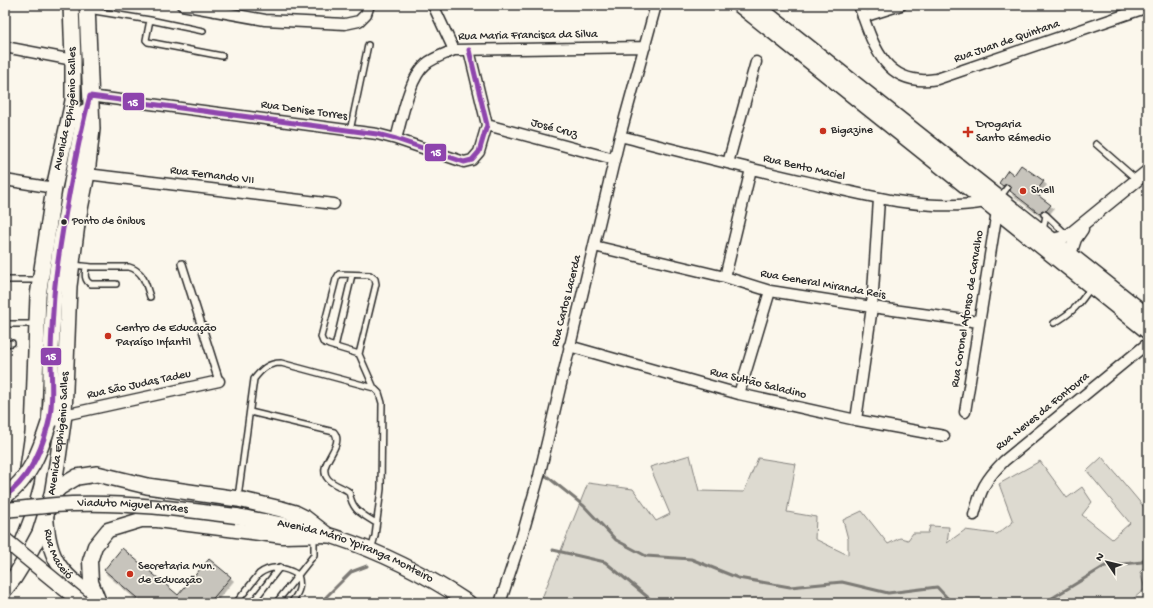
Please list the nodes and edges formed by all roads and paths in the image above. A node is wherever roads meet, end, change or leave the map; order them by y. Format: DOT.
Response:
graph roads {
  1 [pos="71,5"];
  2 [pos="182,5"];
  3 [pos="369,5"];
  4 [pos="432,5"];
  5 [pos="656,5"];
  6 [pos="739,5"];
  7 [pos="756,5"];
  8 [pos="859,5"];
  9 [pos="901,5"];
  10 [pos="87,7"];
  11 [pos="1148,7"];
  12 [pos="863,17"];
  13 [pos="150,20"];
  14 [pos="203,31"];
  15 [pos="368,45"];
  16 [pos="5,47"];
  17 [pos="645,47"];
  18 [pos="454,50"];
  19 [pos="469,50"];
  20 [pos="222,56"];
  21 [pos="73,60"];
  22 [pos="756,62"];
  23 [pos="854,90"];
  24 [pos="90,96"];
  25 [pos="487,125"];
  26 [pos="350,131"];
  27 [pos="620,136"];
  28 [pos="396,139"];
  29 [pos="1096,144"];
  30 [pos="614,159"];
  31 [pos="728,163"];
  32 [pos="751,169"];
  33 [pos="1148,171"];
  34 [pos="87,174"];
  35 [pos="5,180"];
  36 [pos="1137,180"];
  37 [pos="54,188"];
  38 [pos="879,199"];
  39 [pos="1001,199"];
  40 [pos="985,202"];
  41 [pos="334,204"];
  42 [pos="1092,215"];
  43 [pos="1048,236"];
  44 [pos="1068,236"];
  45 [pos="594,246"];
  46 [pos="1070,254"];
  47 [pos="182,264"];
  48 [pos="79,266"];
  49 [pos="352,275"];
  50 [pos="725,277"];
  51 [pos="5,280"];
  52 [pos="40,280"];
  53 [pos="116,284"];
  54 [pos="1091,286"];
  55 [pos="770,291"];
  56 [pos="150,297"];
  57 [pos="872,307"];
  58 [pos="1148,316"];
  59 [pos="979,322"];
  60 [pos="1054,323"];
  61 [pos="5,324"];
  62 [pos="37,324"];
  63 [pos="1148,332"];
  64 [pos="12,343"];
  65 [pos="1148,343"];
  66 [pos="5,344"];
  67 [pos="569,346"];
  68 [pos="335,347"];
  69 [pos="359,354"];
  70 [pos="219,381"];
  71 [pos="374,388"];
  72 [pos="739,394"];
  73 [pos="250,412"];
  74 [pos="965,412"];
  75 [pos="64,415"];
  76 [pos="856,420"];
  77 [pos="944,436"];
  78 [pos="52,495"];
  79 [pos="5,496"];
  80 [pos="238,499"];
  81 [pos="5,510"];
  82 [pos="46,514"];
  83 [pos="974,515"];
  84 [pos="236,516"];
  85 [pos="376,523"];
  86 [pos="321,535"];
  87 [pos="5,541"];
  88 [pos="371,551"];
  89 [pos="280,567"];
  90 [pos="298,575"];
  91 [pos="5,589"];
  92 [pos="100,602"];
  93 [pos="82,603"];
  94 [pos="236,603"];
  95 [pos="252,603"];
  96 [pos="276,603"];
  97 [pos="291,603"];
  98 [pos="469,603"];
  99 [pos="500,603"];
  1 -- 21 [label="main road, Avenida Ephigênio Salles"];
  2 -- 3 [label="street"];
  4 -- 18 [label="street"];
  5 -- 17 [label="street, Rua Carlos Lacerda"];
  6 -- 23 [label="main road"];
  7 -- 23 [label="main road"];
  8 -- 12 [label="street"];
  9 -- 12 [label="street"];
  10 -- 13 [label="lane"];
  10 -- 24 [label="main road, Avenida Ephigênio Salles"];
  11 -- 12 [label="street, Rua Juan de Quintana"];
  13 -- 14 [label="lane"];
  13 -- 20 [label="lane"];
  15 -- 26 [label="lane"];
  16 -- 21 [label="street"];
  17 -- 19 [label="street, Rua Maria Francisca da Silva"];
  17 -- 27 [label="street, Rua Carlos Lacerda"];
  18 -- 19 [label="street, Rua Maria Francisca da Silva"];
  18 -- 28 [label="street, Rua Maria Francisca da Silva"];
  19 -- 25 [label="street"];
  21 -- 37 [label="main road, Avenida Ephigênio Salles"];
  22 -- 31 [label="street"];
  23 -- 39 [label="main road"];
  23 -- 40 [label="main road"];
  24 -- 26 [label="street, Rua Denise Torres"];
  24 -- 34 [label="main road, Avenida Ephigênio Salles"];
  24 -- 79 [label="main road, bridge"];
  25 -- 28 [label="street, Rua Denise Torres"];
  25 -- 30 [label="street, José Cruz"];
  26 -- 28 [label="street, Rua Denise Torres"];
  27 -- 30 [label="street, Rua Carlos Lacerda"];
  27 -- 31 [label="street, Rua Bento Maciel"];
  29 -- 36 [label="lane"];
  30 -- 45 [label="street, Rua Carlos Lacerda"];
  31 -- 32 [label="street, Rua Bento Maciel"];
  32 -- 38 [label="street, Rua Bento Maciel"];
  32 -- 50 [label="street"];
  33 -- 36 [label="street"];
  34 -- 41 [label="street, Rua Fernando VII"];
  34 -- 48 [label="main road, Avenida Ephigênio Salles"];
  35 -- 37 [label="street"];
  36 -- 42 [label="street"];
  37 -- 52 [label="main road, Avenida Ephigênio Salles"];
  38 -- 40 [label="street, Rua Bento Maciel"];
  38 -- 57 [label="street"];
  39 -- 40 [label="main road"];
  39 -- 43 [label="main road"];
  39 -- 54 [label="main road"];
  39 -- 59 [label="street, Rua Coronel Afonso de Carvalho"];
  42 -- 44 [label="street"];
  42 -- 46 [label="street"];
  43 -- 44 [label="street"];
  43 -- 44 [label="lane"];
  43 -- 46 [label="main road"];
  45 -- 50 [label="street, Rua General Miranda Reis"];
  45 -- 67 [label="street, Rua Carlos Lacerda"];
  46 -- 58 [label="main road"];
  47 -- 70 [label="street"];
  48 -- 53 [label="lane"];
  48 -- 56 [label="lane"];
  48 -- 75 [label="main road, Avenida Ephigênio Salles"];
  49 -- 68 [label="lane"];
  49 -- 68 [label="lane"];
  49 -- 69 [label="lane"];
  50 -- 55 [label="street, Rua General Miranda Reis"];
  51 -- 52 [label="lane"];
  52 -- 62 [label="main road, Avenida Ephigênio Salles"];
  54 -- 60 [label="lane"];
  54 -- 63 [label="main road"];
  55 -- 57 [label="street, Rua General Miranda Reis"];
  55 -- 72 [label="street"];
  57 -- 59 [label="street, Rua General Miranda Reis"];
  57 -- 76 [label="street"];
  59 -- 74 [label="street, Rua Coronel Afonso de Carvalho"];
  61 -- 62 [label="lane"];
  62 -- 87 [label="main road, Avenida Ephigênio Salles"];
  64 -- 66 [label="lane"];
  65 -- 83 [label="street, Rua Neves da Fontoura"];
  67 -- 72 [label="street, Rua Sultão Saladino"];
  67 -- 99 [label="street, Rua Carlos Lacerda"];
  68 -- 69 [label="lane"];
  69 -- 71 [label="lane"];
  70 -- 75 [label="street, Rua São Judas Tadeu"];
  71 -- 73 [label="lane"];
  71 -- 85 [label="lane"];
  72 -- 76 [label="street, Rua Sultão Saladino"];
  73 -- 80 [label="lane"];
  73 -- 85 [label="lane"];
  75 -- 78 [label="main road, Avenida Ephigênio Salles"];
  76 -- 77 [label="street, Rua Sultão Saladino"];
  78 -- 80 [label="main road"];
  78 -- 82 [label="main road, Avenida Ephigênio Salles"];
  80 -- 86 [label="main road"];
  81 -- 84 [label="main road, Viaduto Miguel Arraes, bridge"];
  82 -- 91 [label="main road, Avenida Ephigênio Salles"];
  82 -- 92 [label="main road, Rua Maceió"];
  84 -- 86 [label="main road, Avenida Mário Ypiranga Monteiro"];
  85 -- 88 [label="lane"];
  86 -- 88 [label="main road, Avenida Mário Ypiranga Monteiro"];
  86 -- 90 [label="lane"];
  86 -- 92 [label="main road"];
  87 -- 93 [label="main road, bridge"];
  88 -- 98 [label="main road, Avenida Mário Ypiranga Monteiro"];
  89 -- 90 [label="lane"];
  89 -- 94 [label="lane"];
  89 -- 95 [label="lane"];
  90 -- 96 [label="lane"];
  90 -- 97 [label="lane"];
}
